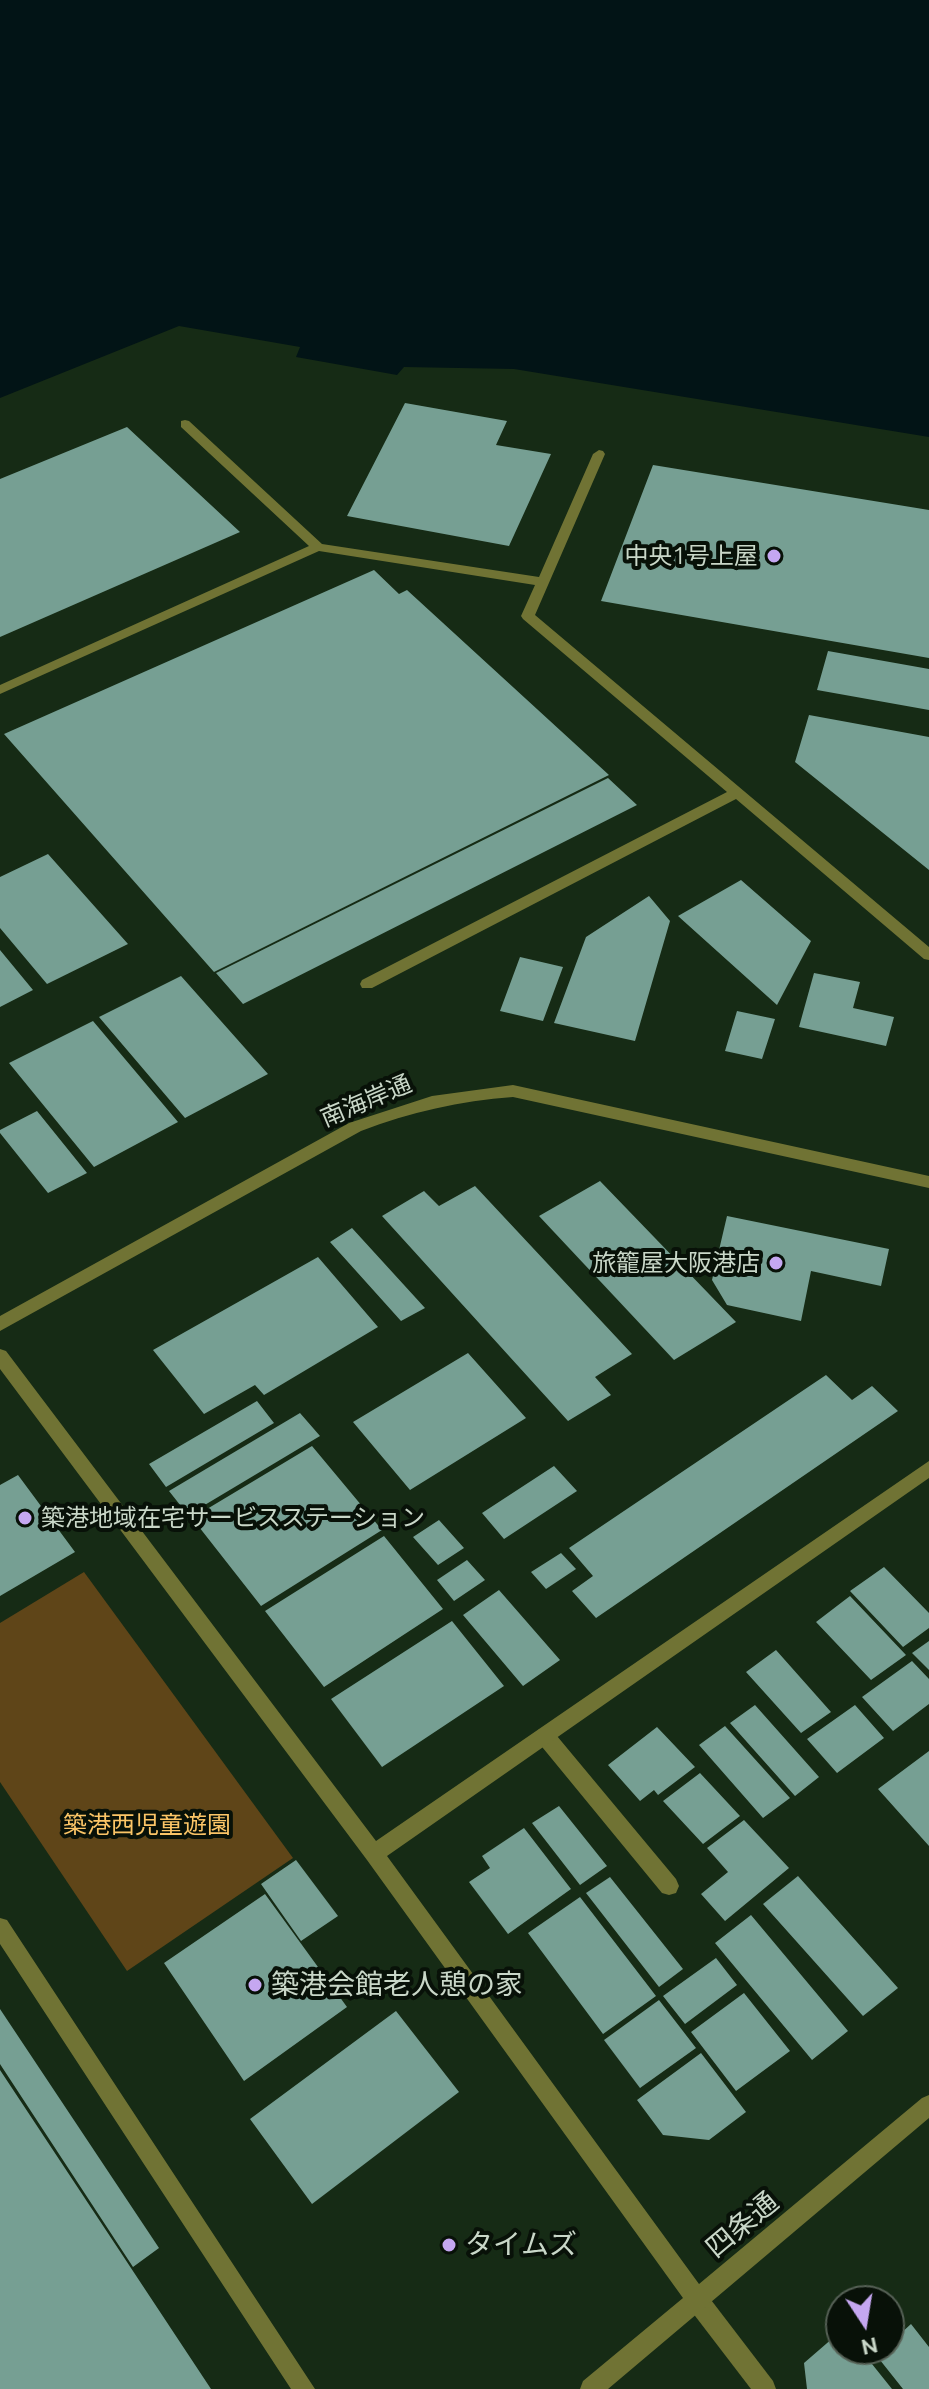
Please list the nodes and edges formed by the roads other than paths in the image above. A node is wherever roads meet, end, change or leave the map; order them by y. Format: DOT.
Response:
graph roads {
  1 [pos="185,424"];
  2 [pos="599,454"];
  3 [pos="318,547"];
  4 [pos="543,582"];
  5 [pos="0,690"];
  6 [pos="737,793"];
  7 [pos="929,955"];
  8 [pos="367,984"];
  9 [pos="929,1182"];
  10 [pos="0,1324"];
  11 [pos="0,1356"];
  12 [pos="929,1468"];
  13 [pos="545,1736"];
  14 [pos="374,1854"];
  15 [pos="669,1886"];
  16 [pos="0,1927"];
  17 [pos="929,2105"];
  18 [pos="697,2300"];
  19 [pos="304,2389"];
  20 [pos="591,2389"];
  21 [pos="765,2389"];
  1 -- 3 [label="street"];
  2 -- 4 [label="street"];
  3 -- 4 [label="street"];
  3 -- 5 [label="street"];
  4 -- 6 [label="street"];
  6 -- 7 [label="street"];
  6 -- 8 [label="street"];
  9 -- 10 [label="street, 南海岸通"];
  11 -- 14 [label="street"];
  12 -- 13 [label="street"];
  13 -- 14 [label="street"];
  13 -- 15 [label="street"];
  14 -- 18 [label="street"];
  16 -- 19 [label="street"];
  17 -- 18 [label="street, 四条通"];
  18 -- 20 [label="street, 四条通"];
  18 -- 21 [label="street"];
}
